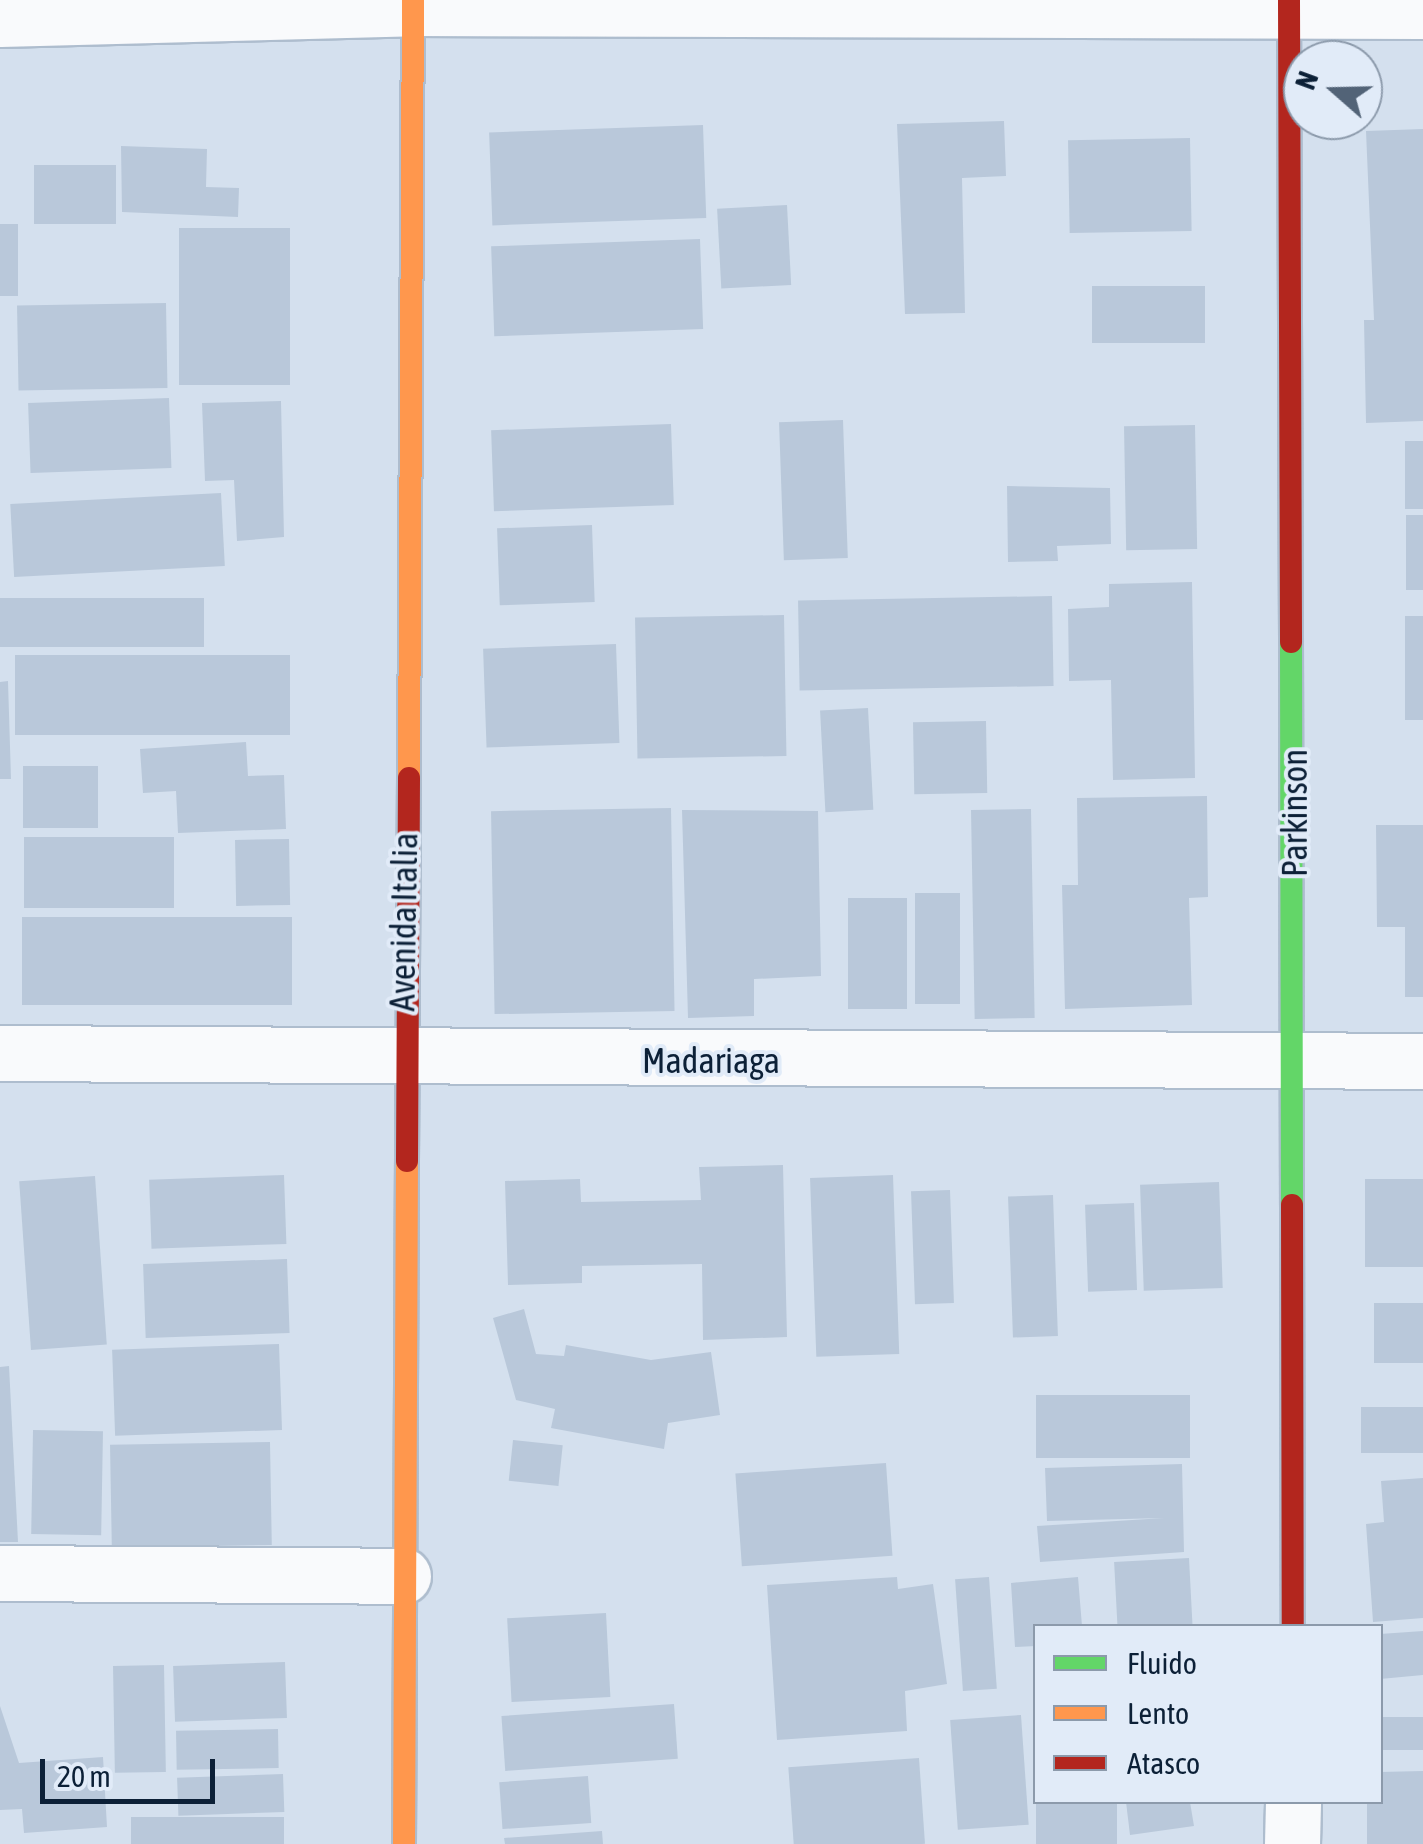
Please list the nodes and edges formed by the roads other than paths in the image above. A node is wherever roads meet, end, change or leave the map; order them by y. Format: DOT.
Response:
graph roads {
  1 [pos="413,4"];
  2 [pos="1290,5"];
  3 [pos="1423,11"];
  4 [pos="0,19"];
  5 [pos="0,1053"];
  6 [pos="401,1059"];
  7 [pos="1423,1061"];
  8 [pos="1295,1062"];
  9 [pos="0,1573"];
  10 [pos="403,1576"];
  11 [pos="1293,1624"];
  12 [pos="1292,1804"];
  13 [pos="404,1844"];
  14 [pos="1292,1844"];
  1 -- 2 [label="street"];
  1 -- 4 [label="street"];
  1 -- 6 [label="main road, Avenida Italia"];
  2 -- 3 [label="street"];
  2 -- 8 [label="main road, Parkinson"];
  5 -- 6 [label="street, Madariaga"];
  6 -- 8 [label="street, Madariaga"];
  6 -- 10 [label="main road, Avenida Italia"];
  7 -- 8 [label="street, Madariaga"];
  8 -- 11 [label="main road, Parkinson"];
  9 -- 10 [label="street"];
  10 -- 13 [label="main road, Avenida Italia"];
  12 -- 14 [label="street"];
}
